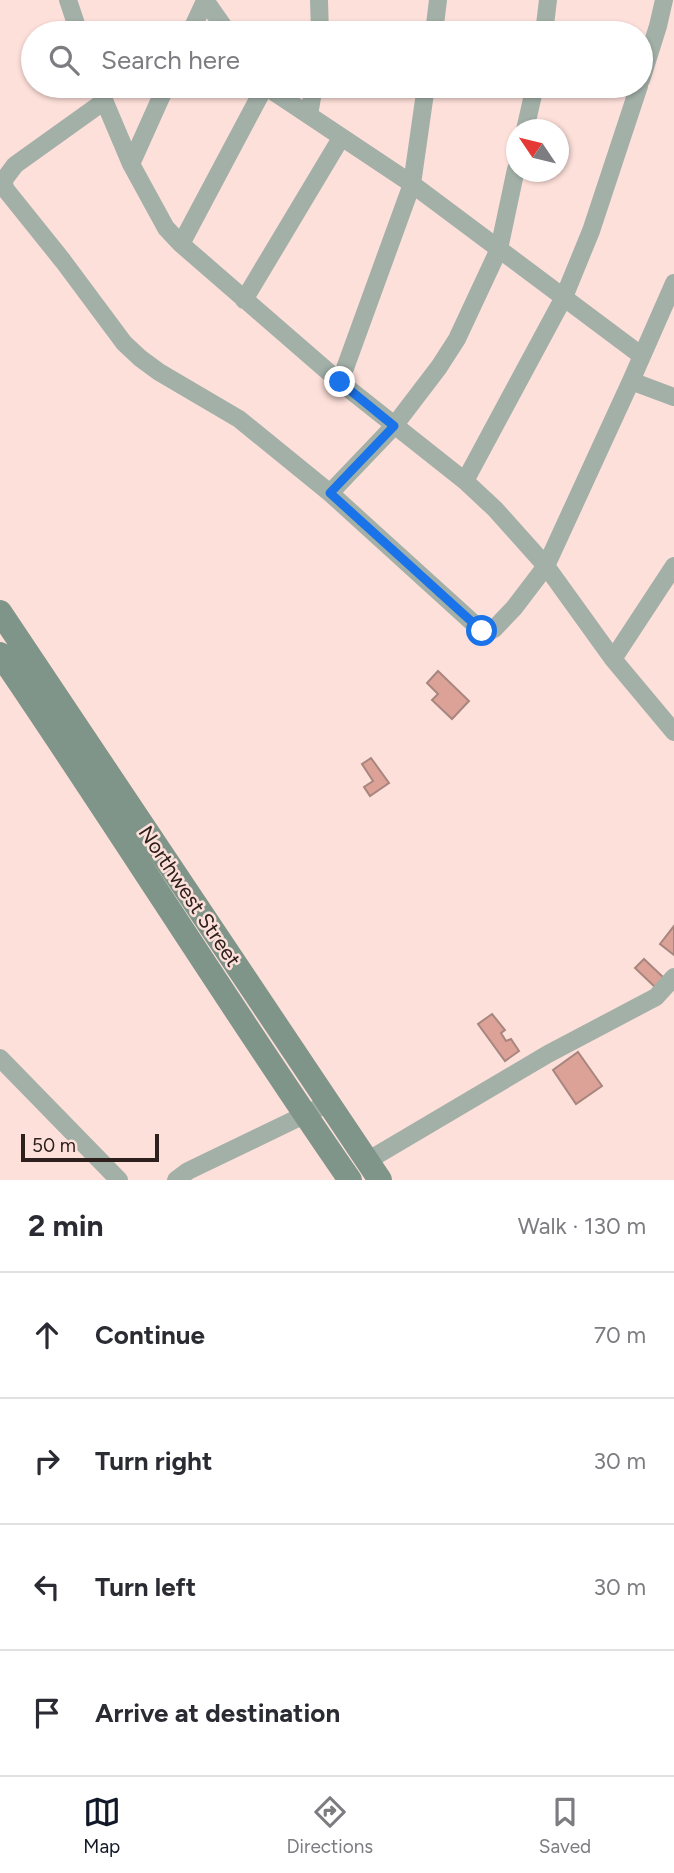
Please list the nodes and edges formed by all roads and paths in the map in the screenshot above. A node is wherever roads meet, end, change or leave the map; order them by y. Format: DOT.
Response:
graph roads {
  1 [pos="68,0"];
  2 [pos="205,0"];
  3 [pos="319,0"];
  4 [pos="438,0"];
  5 [pos="548,0"];
  6 [pos="664,0"];
  7 [pos="75,21"];
  8 [pos="195,21"];
  9 [pos="220,21"];
  10 [pos="320,21"];
  11 [pos="435,21"];
  12 [pos="545,21"];
  13 [pos="653,44"];
  14 [pos="95,98"];
  15 [pos="102,98"];
  16 [pos="161,98"];
  17 [pos="259,98"];
  18 [pos="283,98"];
  19 [pos="312,98"];
  20 [pos="424,98"];
  21 [pos="532,98"];
  22 [pos="635,98"];
  23 [pos="309,115"];
  24 [pos="528,119"];
  25 [pos="341,138"];
  26 [pos="131,164"];
  27 [pos="1,180"];
  28 [pos="513,182"];
  29 [pos="412,184"];
  30 [pos="181,244"];
  31 [pos="499,249"];
  32 [pos="674,283"];
  33 [pos="564,298"];
  34 [pos="244,300"];
  35 [pos="642,356"];
  36 [pos="631,381"];
  37 [pos="340,382"];
  38 [pos="674,397"];
  39 [pos="394,426"];
  40 [pos="465,481"];
  41 [pos="330,493"];
  42 [pos="546,566"];
  43 [pos="674,566"];
  44 [pos="0,612"];
  45 [pos="0,654"];
  46 [pos="613,659"];
  47 [pos="674,732"];
  48 [pos="674,977"];
  49 [pos="0,1058"];
  50 [pos="328,1103"];
  51 [pos="304,1114"];
  52 [pos="373,1170"];
  53 [pos="119,1180"];
  54 [pos="176,1180"];
  55 [pos="350,1180"];
  1 -- 7 [label="street"];
  2 -- 8 [label="street"];
  2 -- 9 [label="street"];
  3 -- 10 [label="street"];
  4 -- 11 [label="street"];
  5 -- 12 [label="street"];
  6 -- 13 [label="street"];
  14 -- 27 [label="street"];
  15 -- 26 [label="street"];
  16 -- 26 [label="street"];
  17 -- 30 [label="street"];
  18 -- 23 [label="street"];
  19 -- 23 [label="street"];
  20 -- 29 [label="street"];
  21 -- 24 [label="street"];
  22 -- 33 [label="street"];
  23 -- 25 [label="street"];
  25 -- 29 [label="street"];
  25 -- 34 [label="street"];
  26 -- 30 [label="street"];
  27 -- 41 [label="street"];
  28 -- 31 [label="street"];
  29 -- 31 [label="street"];
  29 -- 37 [label="street"];
  30 -- 34 [label="street"];
  31 -- 33 [label="street"];
  31 -- 39 [label="street"];
  32 -- 35 [label="street"];
  33 -- 35 [label="street"];
  33 -- 40 [label="street"];
  34 -- 37 [label="street"];
  35 -- 36 [label="street"];
  36 -- 38 [label="street"];
  36 -- 42 [label="street"];
  37 -- 39 [label="street"];
  39 -- 40 [label="street"];
  39 -- 41 [label="street"];
  40 -- 42 [label="street"];
  41 -- 42 [label="street"];
  42 -- 46 [label="street"];
  43 -- 46 [label="street"];
  44 -- 50 [label="main road, Northwest Street"];
  45 -- 51 [label="main road, Northwest Street"];
  46 -- 47 [label="street"];
  48 -- 52 [label="street"];
  49 -- 53 [label="street"];
  50 -- 51 [label="street"];
  50 -- 52 [label="main road, Northwest Street"];
  51 -- 54 [label="street"];
  51 -- 55 [label="main road, Northwest Street"];
}
